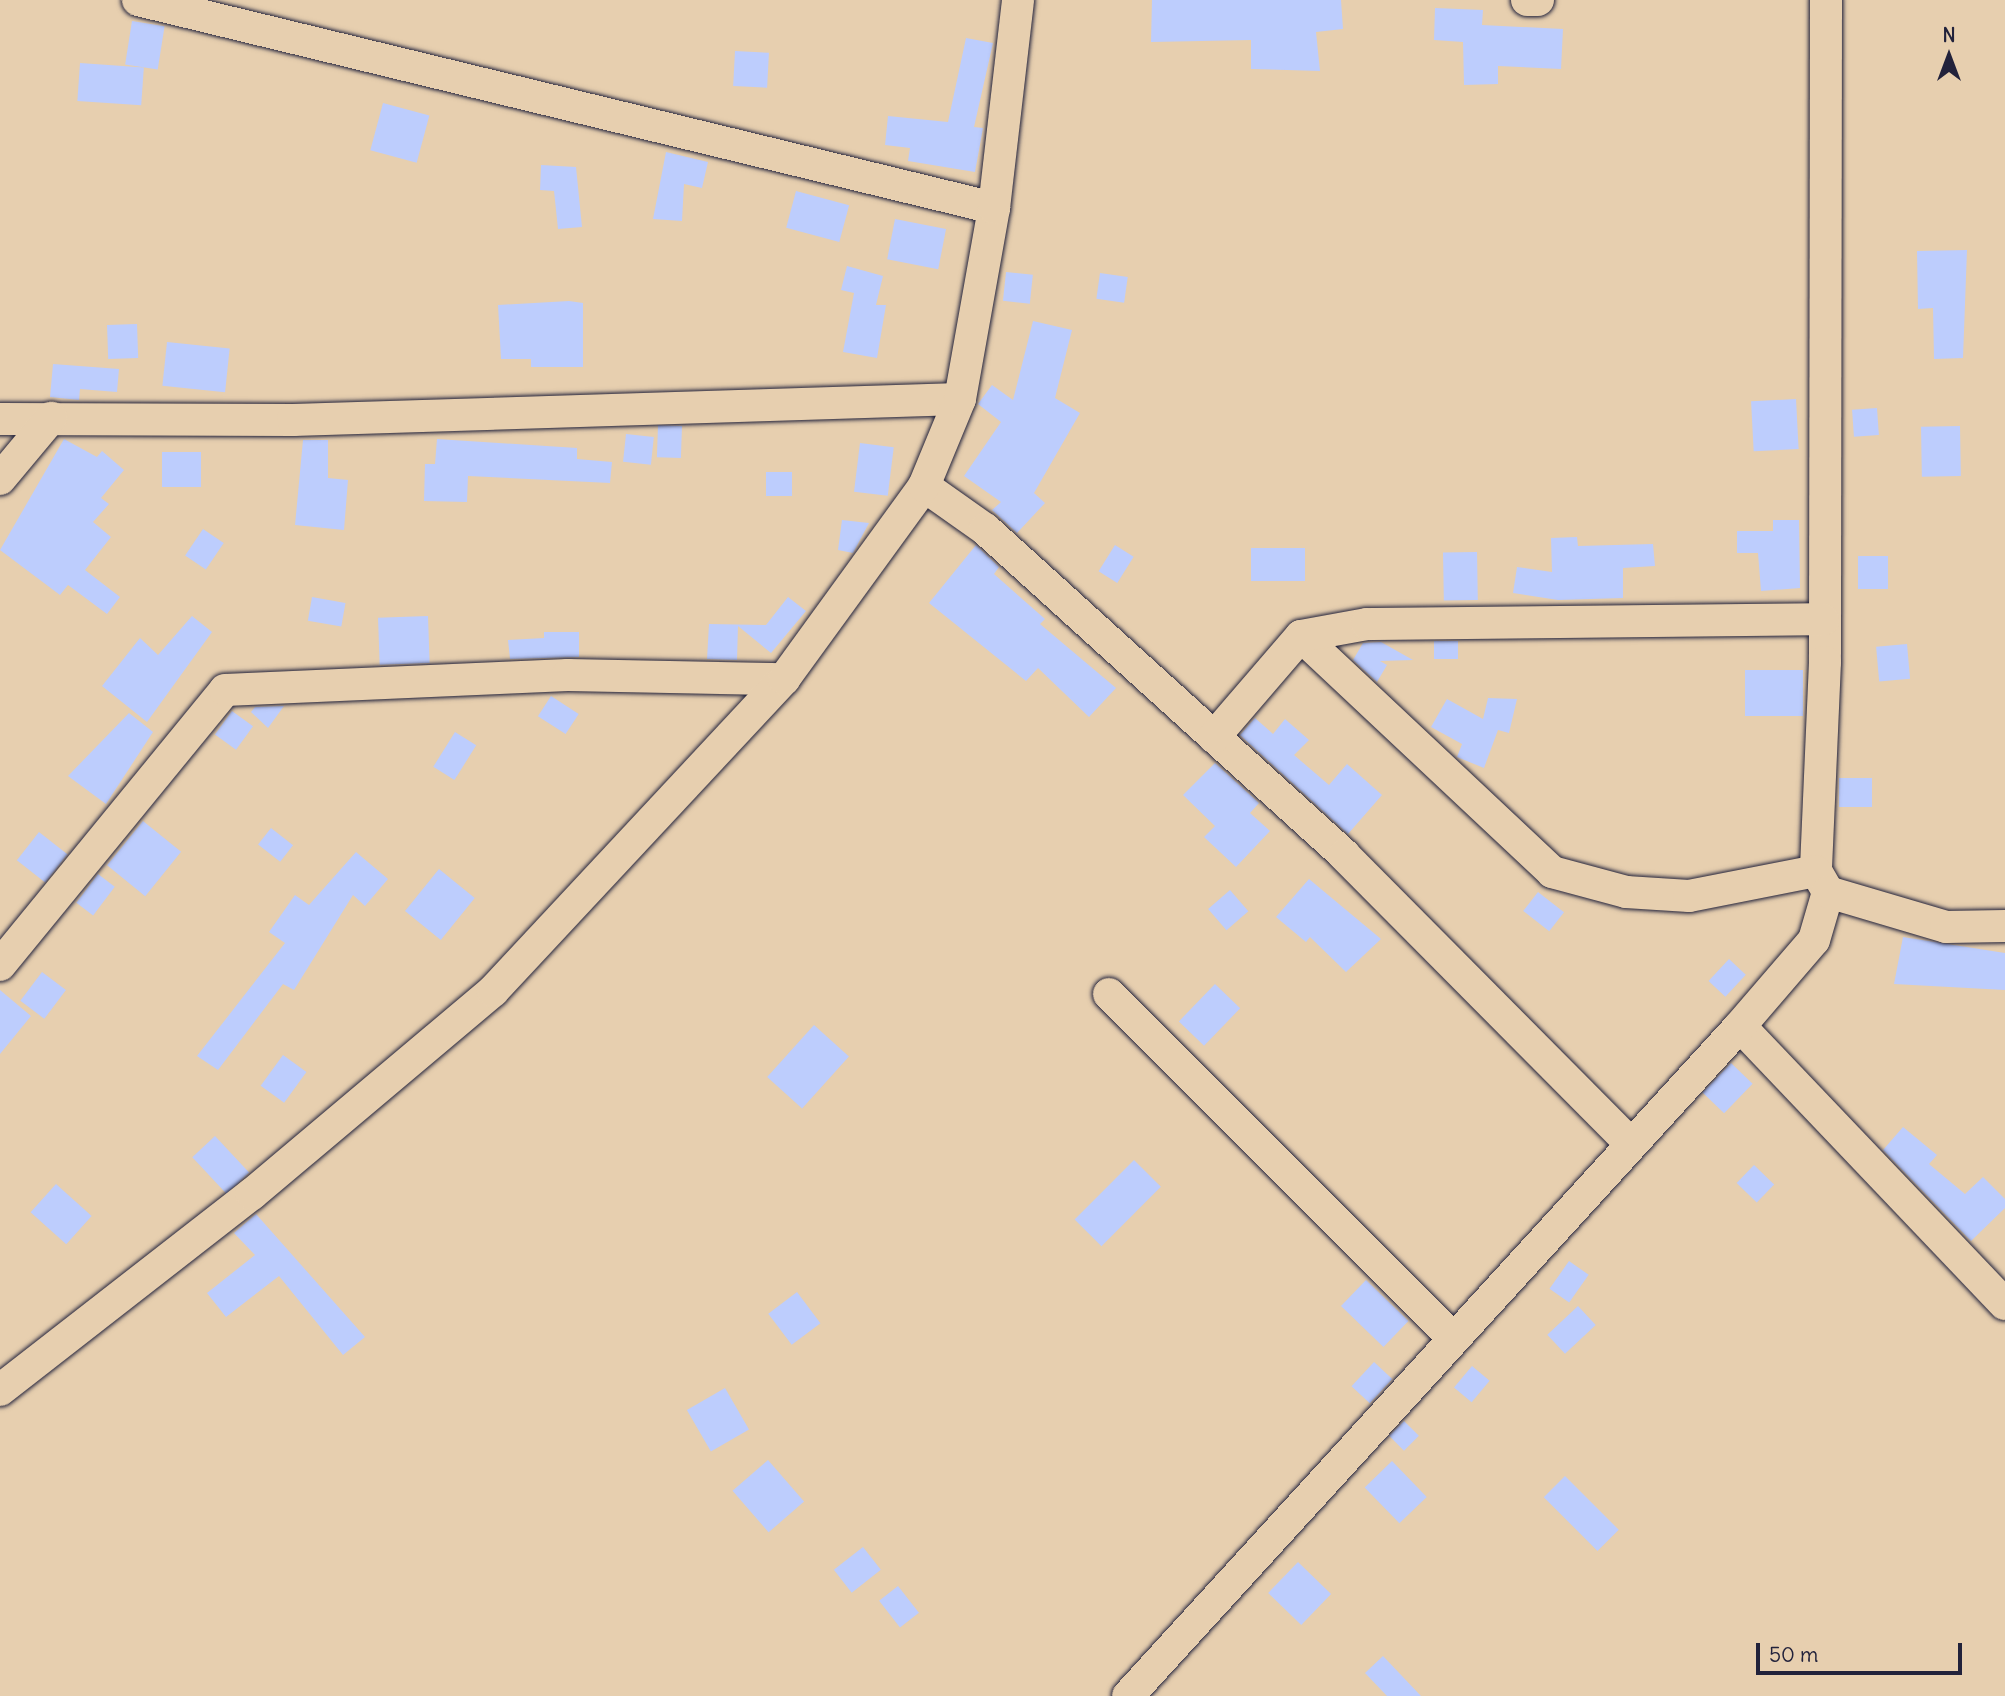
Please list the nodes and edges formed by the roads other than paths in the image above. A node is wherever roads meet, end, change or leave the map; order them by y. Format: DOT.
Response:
graph roads {
  1 [pos="138,0"];
  2 [pos="1018,0"];
  3 [pos="1527,0"];
  4 [pos="1538,0"];
  5 [pos="1826,0"];
  6 [pos="994,208"];
  7 [pos="960,399"];
  8 [pos="51,418"];
  9 [pos="0,419"];
  10 [pos="0,480"];
  11 [pos="924,486"];
  12 [pos="1823,619"];
  13 [pos="1301,636"];
  14 [pos="784,679"];
  15 [pos="1214,737"];
  16 [pos="1822,882"];
  17 [pos="2005,926"];
  18 [pos="0,965"];
  19 [pos="1109,994"];
  20 [pos="1741,1026"];
  21 [pos="1630,1143"];
  22 [pos="2005,1304"];
  23 [pos="1453,1338"];
  24 [pos="0,1390"];
  25 [pos="1128,1696"];
  1 -- 6 [label="street"];
  2 -- 6 [label="street"];
  3 -- 4 [label="street"];
  5 -- 12 [label="street"];
  6 -- 7 [label="street"];
  7 -- 8 [label="street"];
  7 -- 11 [label="street"];
  8 -- 9 [label="street"];
  8 -- 10 [label="street"];
  11 -- 14 [label="street"];
  11 -- 15 [label="street"];
  12 -- 13 [label="street"];
  12 -- 16 [label="street"];
  13 -- 15 [label="street"];
  13 -- 16 [label="street"];
  14 -- 18 [label="street"];
  14 -- 24 [label="street"];
  15 -- 21 [label="street"];
  16 -- 17 [label="street"];
  16 -- 20 [label="street"];
  19 -- 23 [label="street"];
  20 -- 21 [label="street"];
  20 -- 22 [label="street"];
  21 -- 23 [label="street"];
  23 -- 25 [label="street"];
}
